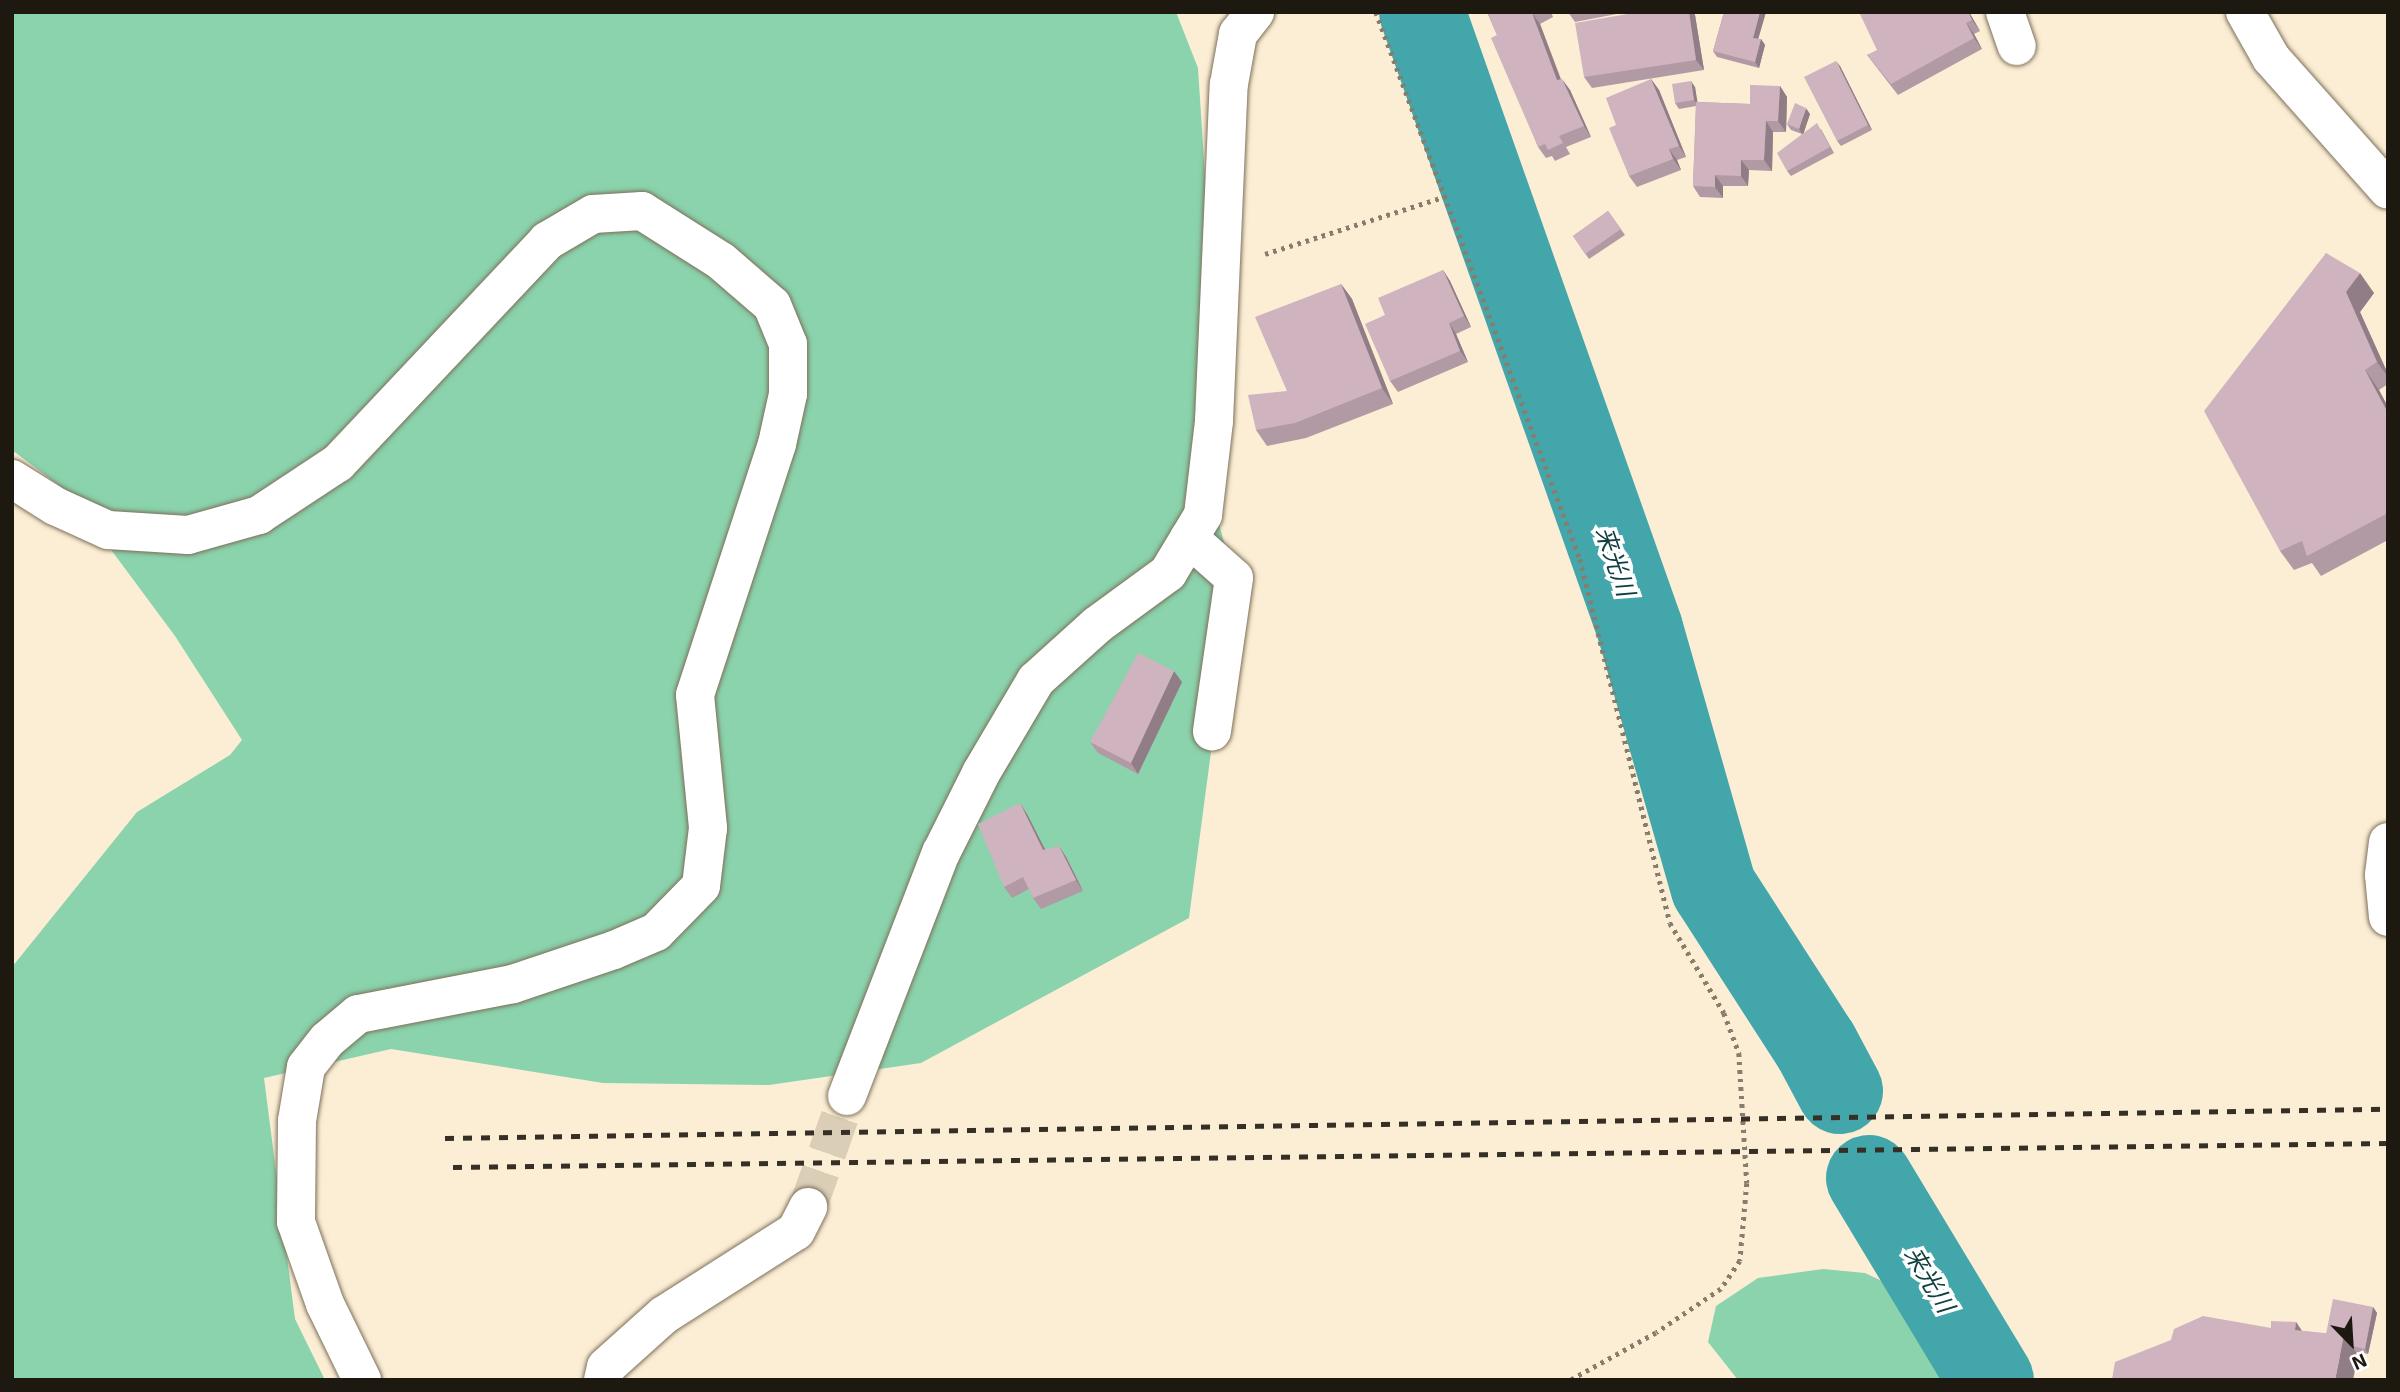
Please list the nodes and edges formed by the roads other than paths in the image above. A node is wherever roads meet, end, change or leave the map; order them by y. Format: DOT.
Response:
graph roads {
  1 [pos="1255,12"];
  2 [pos="2245,12"];
  3 [pos="2388,190"];
  4 [pos="12,479"];
  5 [pos="1189,538"];
  6 [pos="1212,731"];
  7 [pos="2388,842"];
  8 [pos="2388,917"];
  9 [pos="848,1096"];
  10 [pos="808,1207"];
  11 [pos="362,1380"];
  12 [pos="603,1380"];
  1 -- 5 [label="street"];
  2 -- 3 [label="street"];
  4 -- 11 [label="street"];
  5 -- 6 [label="street"];
  5 -- 9 [label="street"];
  7 -- 8 [label="street"];
  10 -- 12 [label="street"];
}
